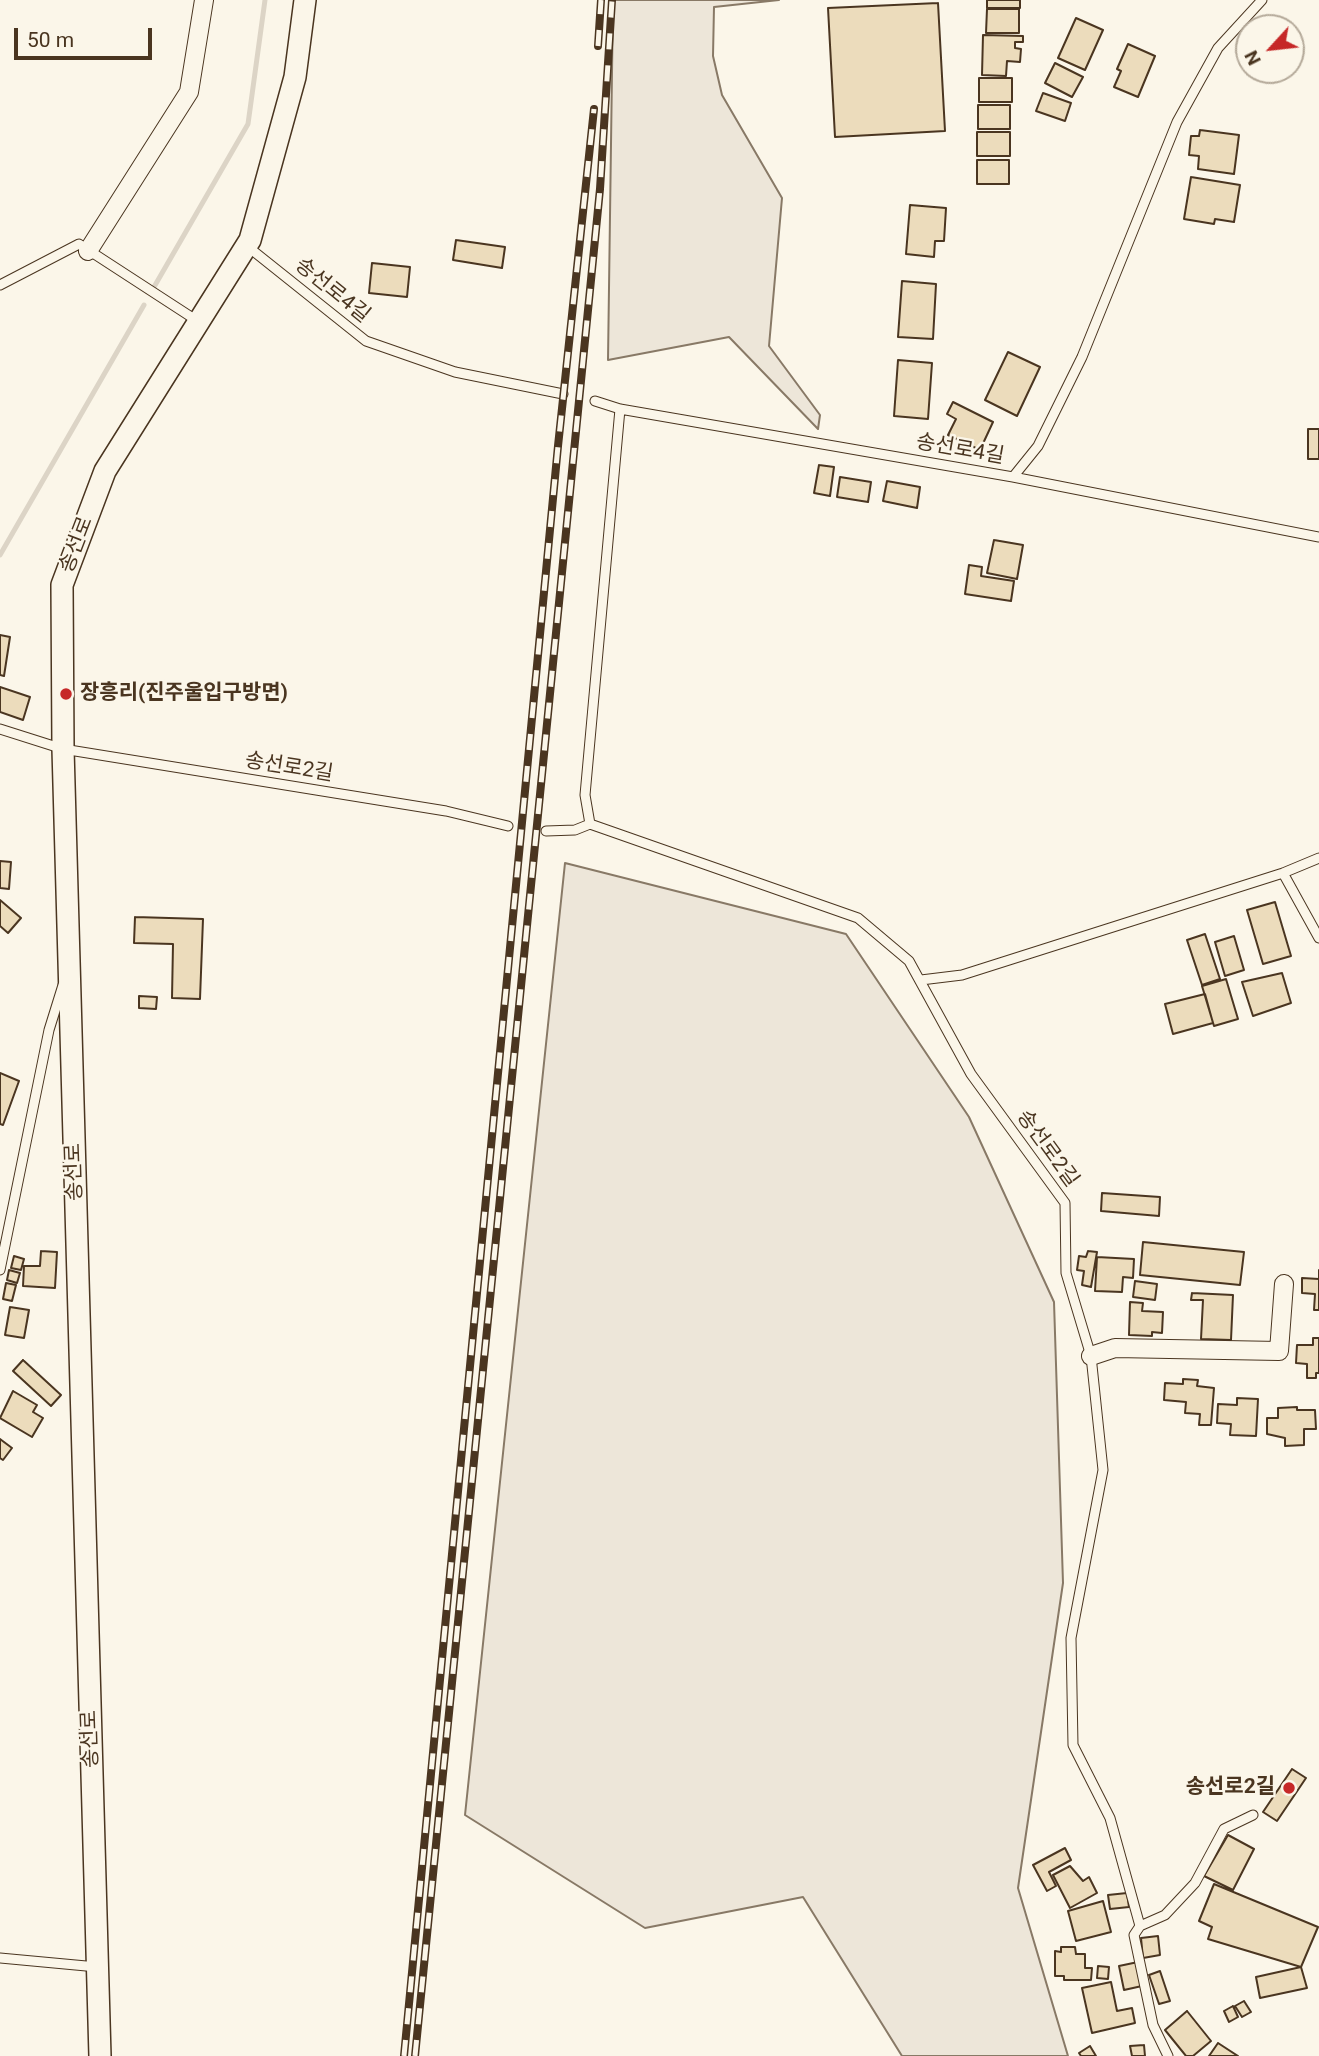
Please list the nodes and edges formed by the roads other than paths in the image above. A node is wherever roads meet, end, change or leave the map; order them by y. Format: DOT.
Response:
graph roads {
  1 [pos="204,0"];
  2 [pos="305,0"];
  3 [pos="1262,0"];
  4 [pos="247,246"];
  5 [pos="89,251"];
  6 [pos="0,285"];
  7 [pos="199,322"];
  8 [pos="563,394"];
  9 [pos="595,401"];
  10 [pos="620,410"];
  11 [pos="1013,477"];
  12 [pos="1319,537"];
  13 [pos="0,729"];
  14 [pos="63,749"];
  15 [pos="590,824"];
  16 [pos="508,825"];
  17 [pos="546,831"];
  18 [pos="1319,858"];
  19 [pos="1283,873"];
  20 [pos="1319,938"];
  21 [pos="69,964"];
  22 [pos="921,980"];
  23 [pos="0,1270"];
  24 [pos="1284,1284"];
  25 [pos="1091,1356"];
  26 [pos="1253,1815"];
  27 [pos="1140,1926"];
  28 [pos="0,1958"];
  29 [pos="97,1967"];
  30 [pos="100,2056"];
  31 [pos="1168,2056"];
  1 -- 5 [label="street"];
  2 -- 4 [label="street, 송선로"];
  3 -- 11 [label="lane"];
  4 -- 7 [label="street, 송선로"];
  4 -- 8 [label="lane, 송선로4길"];
  5 -- 6 [label="lane"];
  5 -- 7 [label="lane"];
  7 -- 14 [label="street, 송선로"];
  9 -- 10 [label="lane, 송선로4길"];
  10 -- 11 [label="lane, 송선로4길"];
  10 -- 15 [label="lane"];
  11 -- 12 [label="lane, 송선로4길"];
  13 -- 14 [label="lane, 송선로2길"];
  14 -- 16 [label="lane, 송선로2길"];
  14 -- 21 [label="street, 송선로"];
  15 -- 17 [label="lane"];
  15 -- 22 [label="lane, 송선로2길"];
  18 -- 19 [label="lane"];
  19 -- 20 [label="lane"];
  19 -- 22 [label="lane"];
  21 -- 23 [label="lane"];
  21 -- 29 [label="street, 송선로"];
  22 -- 25 [label="lane, 송선로2길"];
  24 -- 25 [label="street"];
  25 -- 27 [label="lane, 송선로2길"];
  26 -- 27 [label="lane"];
  27 -- 31 [label="lane, 송선로2길"];
  28 -- 29 [label="lane"];
  29 -- 30 [label="street, 송선로"];
}
